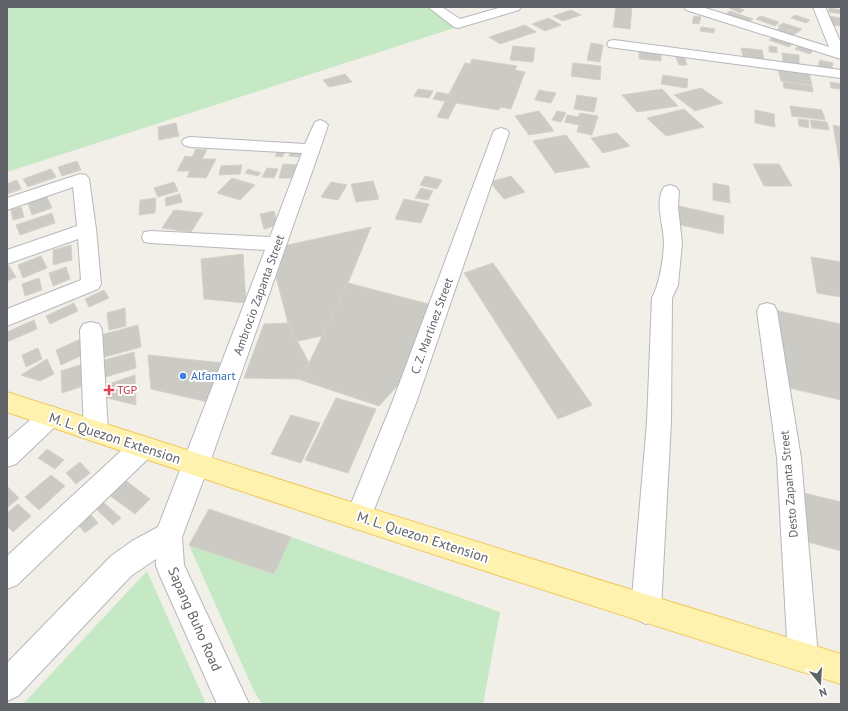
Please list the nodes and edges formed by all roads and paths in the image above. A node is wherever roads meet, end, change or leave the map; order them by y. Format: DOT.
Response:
graph roads {
  1 [pos="515,7"];
  2 [pos="690,7"];
  3 [pos="819,7"];
  4 [pos="438,8"];
  5 [pos="614,44"];
  6 [pos="840,54"];
  7 [pos="841,74"];
  8 [pos="320,125"];
  9 [pos="501,133"];
  10 [pos="190,142"];
  11 [pos="312,149"];
  12 [pos="670,191"];
  13 [pos="7,204"];
  14 [pos="87,229"];
  15 [pos="151,237"];
  16 [pos="278,244"];
  17 [pos="7,257"];
  18 [pos="767,311"];
  19 [pos="7,318"];
  20 [pos="91,330"];
  21 [pos="7,402"];
  22 [pos="51,416"];
  23 [pos="96,431"];
  24 [pos="143,447"];
  25 [pos="7,456"];
  26 [pos="196,465"];
  27 [pos="359,516"];
  28 [pos="168,537"];
  29 [pos="7,575"];
  30 [pos="646,610"];
  31 [pos="803,657"];
  32 [pos="841,669"];
  33 [pos="7,685"];
  34 [pos="233,704"];
  1 -- 4 [label="street"];
  2 -- 6 [label="street"];
  3 -- 6 [label="street"];
  5 -- 7 [label="street"];
  8 -- 11 [label="street, Ambrocio Zapanta Street"];
  9 -- 27 [label="street, C. Z. Martinez Street"];
  10 -- 11 [label="street"];
  11 -- 16 [label="street, Ambrocio Zapanta Street"];
  12 -- 30 [label="street"];
  13 -- 14 [label="street"];
  14 -- 17 [label="street"];
  14 -- 19 [label="street"];
  15 -- 16 [label="street"];
  16 -- 26 [label="street, Ambrocio Zapanta Street"];
  18 -- 31 [label="street, Desto Zapanta Street"];
  20 -- 23 [label="street"];
  21 -- 22 [label="main road, M. L. Quezon Extension"];
  22 -- 23 [label="main road, M. L. Quezon Extension"];
  22 -- 25 [label="street"];
  23 -- 24 [label="main road, M. L. Quezon Extension"];
  24 -- 26 [label="main road, M. L. Quezon Extension"];
  24 -- 29 [label="street"];
  26 -- 27 [label="main road, M. L. Quezon Extension"];
  26 -- 28 [label="street, Sapang Buho Road"];
  27 -- 30 [label="main road, M. L. Quezon Extension"];
  28 -- 33 [label="street"];
  28 -- 34 [label="street, Sapang Buho Road"];
  30 -- 31 [label="main road, M. L. Quezon Extension"];
  31 -- 32 [label="main road, M. L. Quezon Extension"];
}
